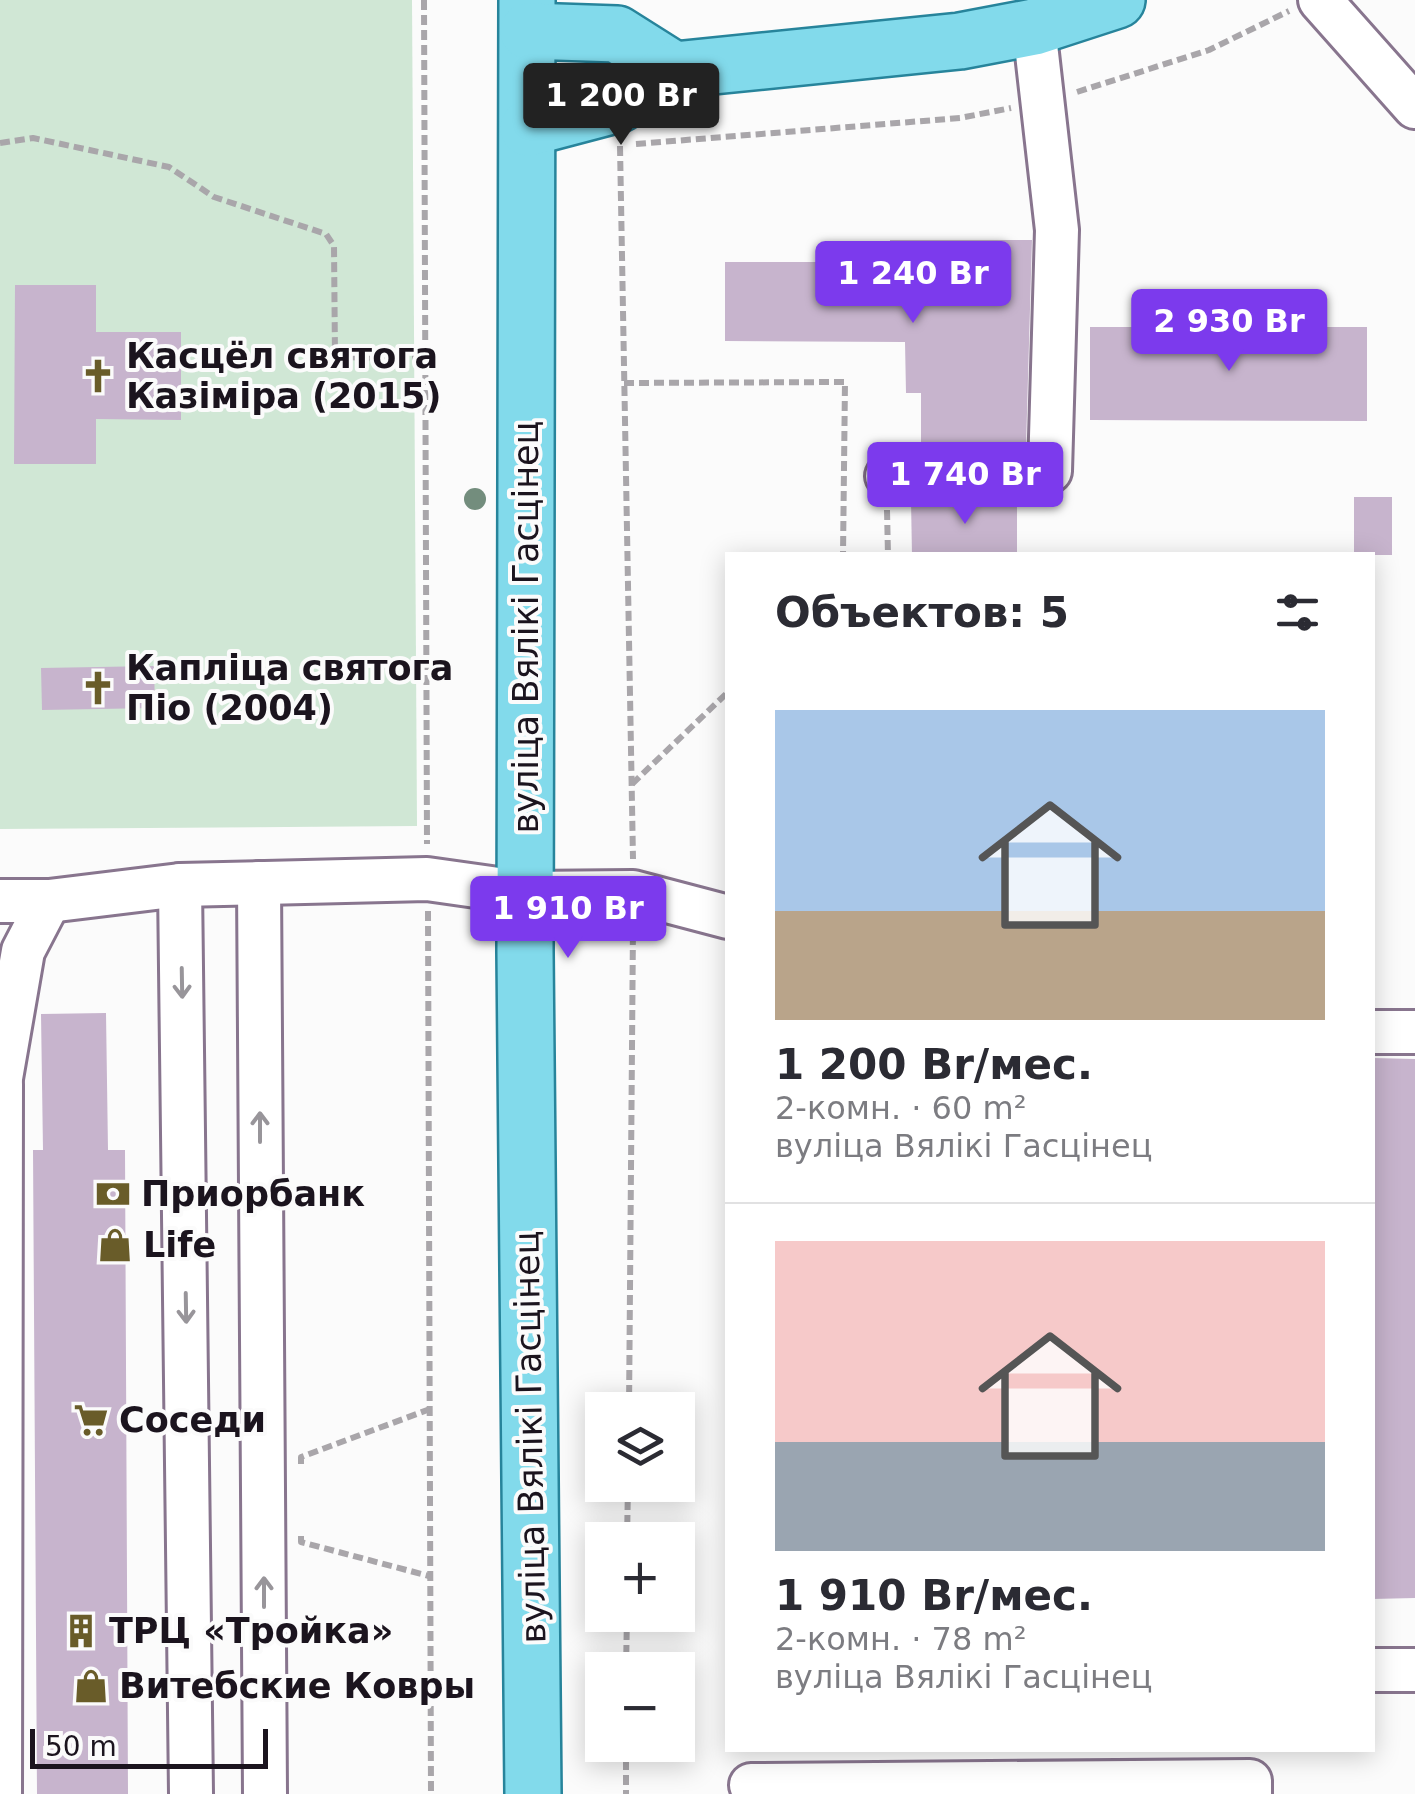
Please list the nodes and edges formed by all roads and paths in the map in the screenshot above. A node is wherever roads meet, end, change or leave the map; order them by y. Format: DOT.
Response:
graph roads {
  1 [pos="1117,0"];
  2 [pos="1307,4"];
  3 [pos="527,16"];
  4 [pos="1034,27"];
  5 [pos="674,70"];
  6 [pos="1043,102"];
  7 [pos="1415,107"];
  8 [pos="619,125"];
  9 [pos="528,128"];
  10 [pos="0,142"];
  11 [pos="322,358"];
  12 [pos="335,358"];
  13 [pos="425,358"];
  14 [pos="624,383"];
  15 [pos="887,476"];
  16 [pos="842,552"];
  17 [pos="725,695"];
  18 [pos="632,784"];
  19 [pos="259,883"];
  20 [pos="180,885"];
  21 [pos="633,892"];
  22 [pos="526,893"];
  23 [pos="0,901"];
  24 [pos="49,901"];
  25 [pos="725,916"];
  26 [pos="1375,1032"];
  27 [pos="1415,1032"];
  28 [pos="0,1084"];
  29 [pos="629,1392"];
  30 [pos="430,1409"];
  31 [pos="301,1472"];
  32 [pos="301,1528"];
  33 [pos="429,1576"];
  34 [pos="1375,1670"];
  35 [pos="1415,1670"];
  36 [pos="626,1762"];
  37 [pos="751,1785"];
  38 [pos="0,1794"];
  39 [pos="191,1794"];
  40 [pos="265,1794"];
  41 [pos="533,1794"];
  42 [pos="626,1794"];
  43 [pos="1250,1794"];
  1 -- 4 [label="main road"];
  2 -- 6 [label="path"];
  2 -- 7 [label="lane"];
  3 -- 5 [label="main road"];
  3 -- 9 [label="main road, вуліца Вялікі Гасцінец"];
  4 -- 5 [label="main road"];
  4 -- 6 [label="lane"];
  5 -- 8 [label="main road"];
  6 -- 8 [label="path"];
  6 -- 15 [label="lane"];
  8 -- 9 [label="main road"];
  8 -- 14 [label="path"];
  9 -- 22 [label="main road, вуліца Вялікі Гасцінец"];
  10 -- 12 [label="path"];
  11 -- 12 [label="path"];
  12 -- 13 [label="path"];
  14 -- 16 [label="path"];
  14 -- 18 [label="path"];
  17 -- 18 [label="path"];
  18 -- 21 [label="path"];
  19 -- 20 [label="lane"];
  19 -- 22 [label="lane"];
  40 -- 19 [label="lane, one-way"];
  20 -- 24 [label="lane"];
  20 -- 39 [label="lane, one-way"];
  21 -- 22 [label="lane"];
  21 -- 25 [label="lane"];
  21 -- 29 [label="path"];
  22 -- 41 [label="main road, вуліца Вялікі Гасцінец"];
  23 -- 24 [label="lane"];
  24 -- 28 [label="lane"];
  26 -- 27 [label="lane"];
  28 -- 38 [label="lane"];
  30 -- 31 [label="path"];
  32 -- 33 [label="path"];
  34 -- 35 [label="lane"];
  36 -- 42 [label="path"];
  37 -- 43 [label="lane"];
}
